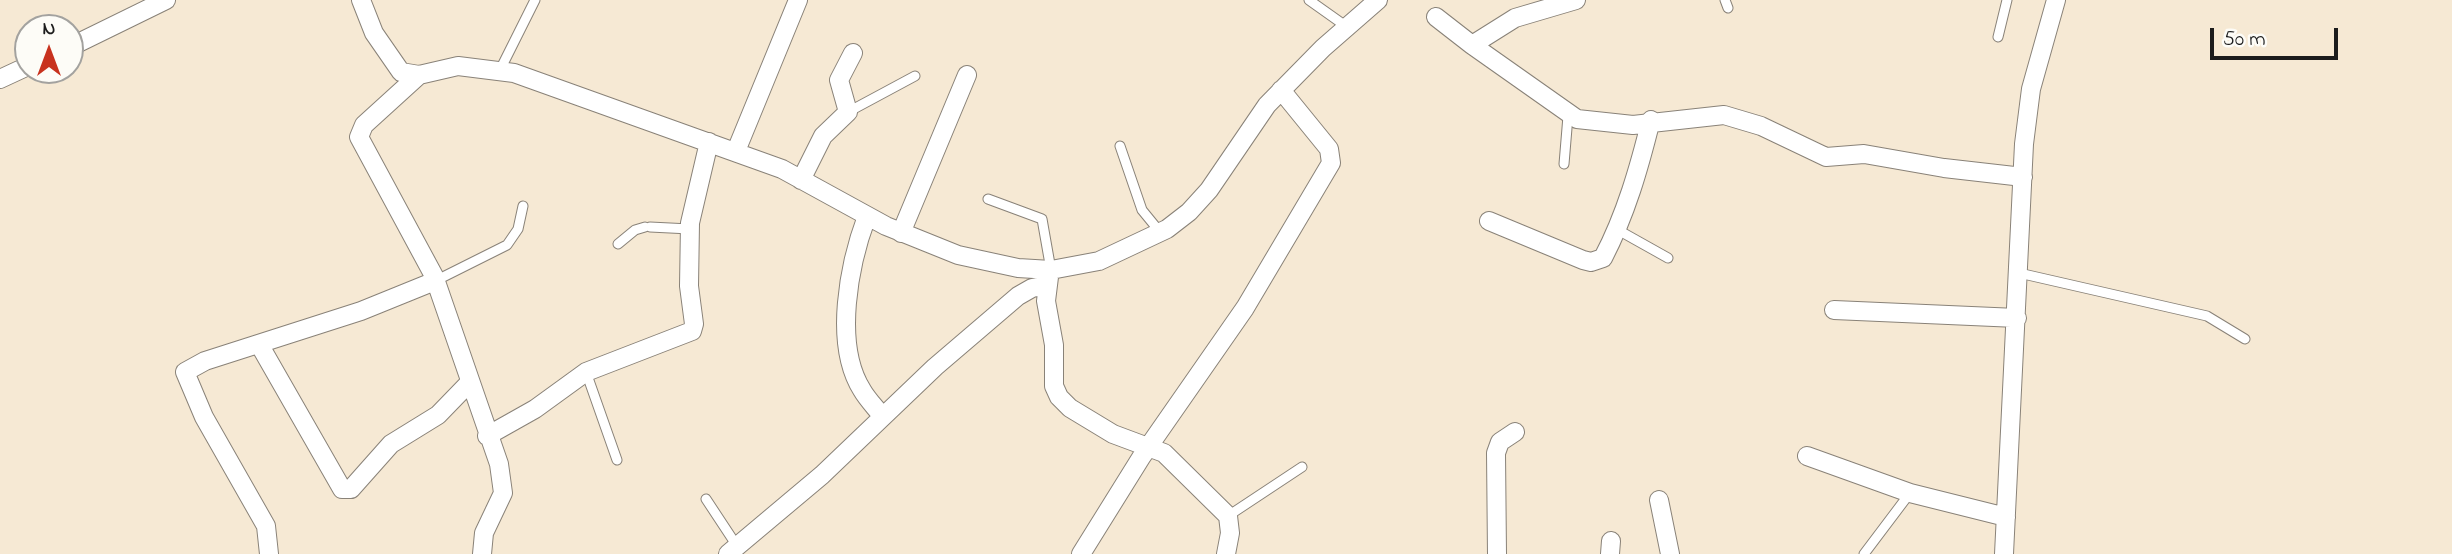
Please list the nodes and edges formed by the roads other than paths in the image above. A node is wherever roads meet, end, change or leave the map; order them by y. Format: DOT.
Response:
graph roads {
  1 [pos="166,0"];
  2 [pos="361,0"];
  3 [pos="535,0"];
  4 [pos="798,0"];
  5 [pos="1309,0"];
  6 [pos="1378,0"];
  7 [pos="1576,0"];
  8 [pos="2007,0"];
  9 [pos="2056,0"];
  10 [pos="1436,17"];
  11 [pos="1347,27"];
  12 [pos="1998,37"];
  13 [pos="84,40"];
  14 [pos="1472,45"];
  15 [pos="853,53"];
  16 [pos="500,70"];
  17 [pos="419,75"];
  18 [pos="967,75"];
  19 [pos="915,76"];
  20 [pos="1282,90"];
  21 [pos="848,112"];
  22 [pos="1569,116"];
  23 [pos="1651,120"];
  24 [pos="709,142"];
  25 [pos="1120,146"];
  26 [pos="736,151"];
  27 [pos="1564,164"];
  28 [pos="2023,177"];
  29 [pos="801,180"];
  30 [pos="988,199"];
  31 [pos="523,206"];
  32 [pos="867,216"];
  33 [pos="1489,221"];
  34 [pos="690,229"];
  35 [pos="1618,230"];
  36 [pos="1160,232"];
  37 [pos="901,233"];
  38 [pos="618,244"];
  39 [pos="1668,258"];
  40 [pos="2019,273"];
  41 [pos="1049,278"];
  42 [pos="435,281"];
  43 [pos="1834,310"];
  44 [pos="2017,318"];
  45 [pos="2245,339"];
  46 [pos="259,344"];
  47 [pos="586,372"];
  48 [pos="469,383"];
  49 [pos="882,416"];
  50 [pos="1515,432"];
  51 [pos="487,436"];
  52 [pos="1149,446"];
  53 [pos="1807,456"];
  54 [pos="617,460"];
  55 [pos="1302,467"];
  56 [pos="1910,494"];
  57 [pos="706,499"];
  58 [pos="1659,500"];
  59 [pos="1228,516"];
  60 [pos="2006,517"];
  61 [pos="732,550"];
  62 [pos="270,554"];
  63 [pos="482,554"];
  64 [pos="1081,554"];
  65 [pos="1226,554"];
  66 [pos="1497,554"];
  67 [pos="1670,554"];
  68 [pos="1864,554"];
  69 [pos="2004,554"];
  1 -- 13 [label="street"];
  2 -- 17 [label="street"];
  3 -- 16 [label="lane"];
  4 -- 26 [label="street"];
  5 -- 11 [label="lane"];
  6 -- 11 [label="street"];
  7 -- 14 [label="street"];
  8 -- 12 [label="lane"];
  9 -- 28 [label="street"];
  10 -- 14 [label="street"];
  11 -- 20 [label="street"];
  14 -- 22 [label="street"];
  15 -- 21 [label="street"];
  16 -- 17 [label="street"];
  16 -- 24 [label="street"];
  17 -- 42 [label="street"];
  18 -- 37 [label="street"];
  19 -- 21 [label="lane"];
  20 -- 36 [label="street"];
  20 -- 52 [label="street"];
  21 -- 29 [label="street"];
  22 -- 23 [label="street"];
  22 -- 27 [label="lane"];
  23 -- 28 [label="street"];
  23 -- 35 [label="street"];
  24 -- 26 [label="street"];
  24 -- 34 [label="street"];
  25 -- 36 [label="lane"];
  26 -- 29 [label="street"];
  28 -- 40 [label="street"];
  29 -- 32 [label="street"];
  30 -- 41 [label="lane"];
  31 -- 42 [label="lane"];
  32 -- 37 [label="street"];
  32 -- 49 [label="street"];
  33 -- 35 [label="street"];
  34 -- 38 [label="lane"];
  34 -- 47 [label="street"];
  35 -- 39 [label="lane"];
  36 -- 41 [label="street"];
  37 -- 41 [label="street"];
  40 -- 44 [label="street"];
  40 -- 45 [label="lane"];
  41 -- 49 [label="street"];
  41 -- 52 [label="street"];
  42 -- 46 [label="street"];
  42 -- 48 [label="street"];
  43 -- 44 [label="street"];
  44 -- 60 [label="street"];
  46 -- 48 [label="street"];
  46 -- 62 [label="street"];
  47 -- 51 [label="street"];
  47 -- 54 [label="lane"];
  48 -- 51 [label="street"];
  49 -- 61 [label="street"];
  50 -- 66 [label="street"];
  51 -- 63 [label="street"];
  52 -- 59 [label="street"];
  52 -- 64 [label="street"];
  53 -- 56 [label="street"];
  55 -- 59 [label="lane"];
  56 -- 60 [label="street"];
  56 -- 68 [label="lane"];
  57 -- 61 [label="lane"];
  58 -- 67 [label="street"];
  59 -- 65 [label="street"];
  60 -- 69 [label="street"];
}
